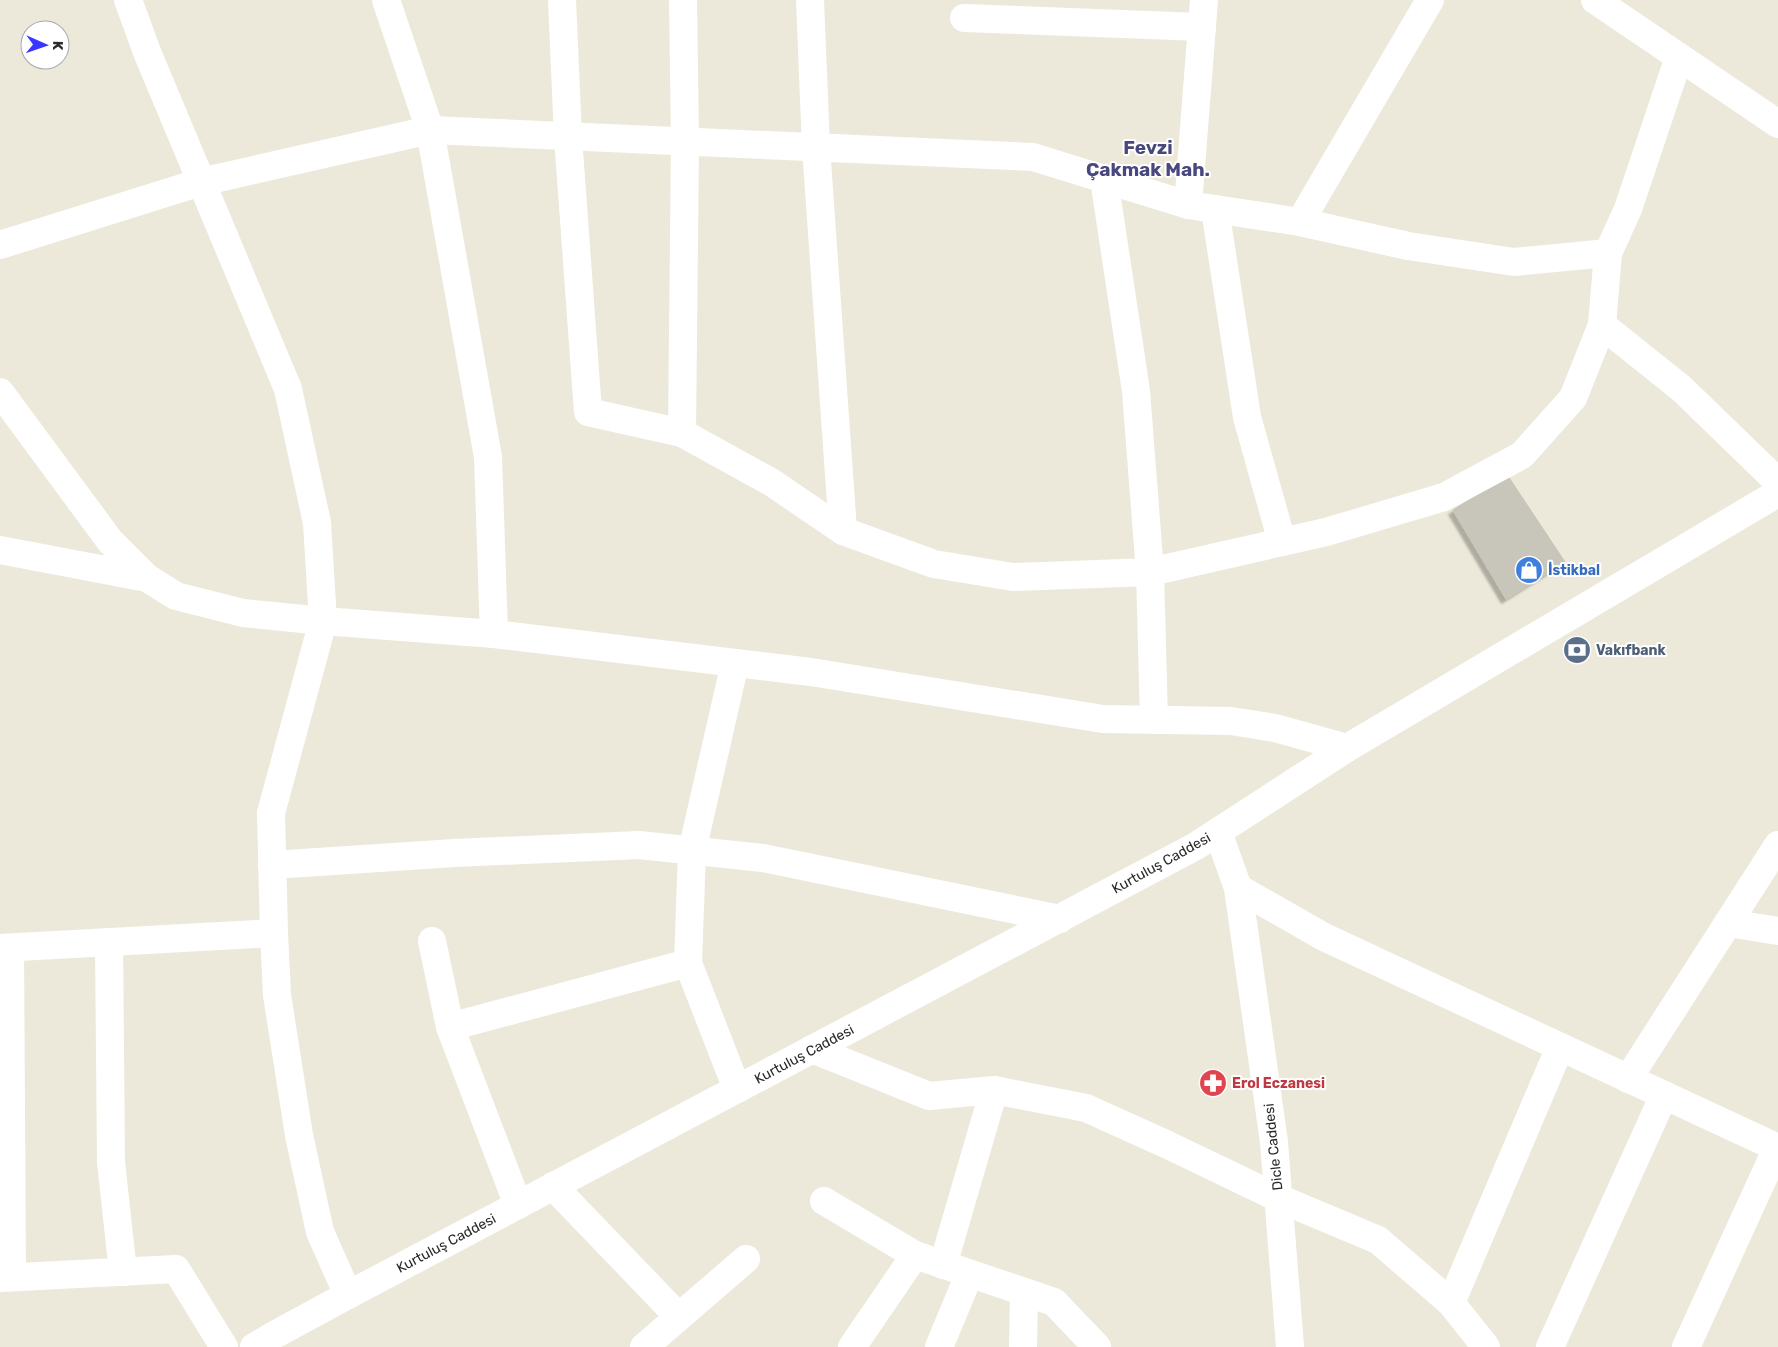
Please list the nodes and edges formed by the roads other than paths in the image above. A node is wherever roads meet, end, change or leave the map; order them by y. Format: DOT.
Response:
graph roads {
  1 [pos="128,0"];
  2 [pos="386,0"];
  3 [pos="562,0"];
  4 [pos="682,0"];
  5 [pos="810,0"];
  6 [pos="1204,0"];
  7 [pos="1430,0"];
  8 [pos="1595,0"];
  9 [pos="964,18"];
  10 [pos="1202,27"];
  11 [pos="1679,57"];
  12 [pos="1777,121"];
  13 [pos="430,130"];
  14 [pos="568,137"];
  15 [pos="685,142"];
  16 [pos="816,147"];
  17 [pos="1104,179"];
  18 [pos="202,182"];
  19 [pos="1188,205"];
  20 [pos="1215,209"];
  21 [pos="1300,222"];
  22 [pos="0,245"];
  23 [pos="1608,253"];
  24 [pos="1602,325"];
  25 [pos="0,392"];
  26 [pos="682,433"];
  27 [pos="1778,482"];
  28 [pos="1778,493"];
  29 [pos="843,531"];
  30 [pos="1282,542"];
  31 [pos="0,550"];
  32 [pos="1150,572"];
  33 [pos="147,578"];
  34 [pos="323,621"];
  35 [pos="494,634"];
  36 [pos="735,663"];
  37 [pos="1154,720"];
  38 [pos="1346,748"];
  39 [pos="1218,832"];
  40 [pos="1778,845"];
  41 [pos="692,851"];
  42 [pos="272,865"];
  43 [pos="1238,888"];
  44 [pos="1060,919"];
  45 [pos="1728,923"];
  46 [pos="1778,931"];
  47 [pos="274,932"];
  48 [pos="432,941"];
  49 [pos="109,942"];
  50 [pos="5,948"];
  51 [pos="688,963"];
  52 [pos="450,1027"];
  53 [pos="1560,1047"];
  54 [pos="812,1049"];
  55 [pos="1628,1079"];
  56 [pos="737,1089"];
  57 [pos="994,1090"];
  58 [pos="1664,1095"];
  59 [pos="1777,1148"];
  60 [pos="553,1186"];
  61 [pos="1278,1198"];
  62 [pos="824,1201"];
  63 [pos="518,1205"];
  64 [pos="915,1255"];
  65 [pos="746,1259"];
  66 [pos="943,1265"];
  67 [pos="123,1272"];
  68 [pos="968,1275"];
  69 [pos="6,1278"];
  70 [pos="1024,1292"];
  71 [pos="348,1295"];
  72 [pos="1451,1303"];
  73 [pos="679,1317"];
  74 [pos="224,1347"];
  75 [pos="254,1347"];
  76 [pos="644,1347"];
  77 [pos="852,1347"];
  78 [pos="939,1347"];
  79 [pos="1023,1347"];
  80 [pos="1097,1347"];
  81 [pos="1290,1347"];
  82 [pos="1486,1347"];
  83 [pos="1550,1347"];
  84 [pos="1686,1347"];
  1 -- 18 [label="street"];
  2 -- 13 [label="street"];
  3 -- 14 [label="street"];
  4 -- 15 [label="street"];
  5 -- 16 [label="street"];
  6 -- 10 [label="street"];
  7 -- 21 [label="street"];
  8 -- 11 [label="street"];
  9 -- 10 [label="street"];
  10 -- 19 [label="street"];
  11 -- 12 [label="street"];
  11 -- 23 [label="street"];
  13 -- 14 [label="street"];
  13 -- 18 [label="street"];
  13 -- 35 [label="street"];
  14 -- 15 [label="street"];
  14 -- 26 [label="street"];
  15 -- 16 [label="street"];
  15 -- 26 [label="street"];
  16 -- 17 [label="street"];
  16 -- 29 [label="street"];
  17 -- 19 [label="street"];
  17 -- 32 [label="street"];
  18 -- 22 [label="street"];
  18 -- 34 [label="street"];
  19 -- 20 [label="street"];
  20 -- 21 [label="street"];
  20 -- 30 [label="street"];
  21 -- 23 [label="street"];
  23 -- 24 [label="street"];
  24 -- 27 [label="street"];
  24 -- 30 [label="street"];
  25 -- 33 [label="street"];
  26 -- 29 [label="street"];
  28 -- 38 [label="street, Kurtuluş Caddesi"];
  29 -- 32 [label="street"];
  30 -- 32 [label="street"];
  31 -- 33 [label="street"];
  32 -- 37 [label="street"];
  33 -- 34 [label="street"];
  34 -- 35 [label="street"];
  34 -- 42 [label="street"];
  35 -- 36 [label="street"];
  36 -- 37 [label="street"];
  36 -- 41 [label="street"];
  37 -- 38 [label="street"];
  38 -- 39 [label="street, Kurtuluş Caddesi"];
  39 -- 43 [label="street, Dicle Caddesi"];
  39 -- 44 [label="street, Kurtuluş Caddesi"];
  40 -- 45 [label="street"];
  41 -- 42 [label="street"];
  41 -- 44 [label="street"];
  41 -- 51 [label="street"];
  42 -- 47 [label="street"];
  43 -- 53 [label="street"];
  43 -- 61 [label="street, Dicle Caddesi"];
  44 -- 54 [label="street, Kurtuluş Caddesi"];
  45 -- 46 [label="street"];
  45 -- 55 [label="street"];
  47 -- 49 [label="street"];
  47 -- 71 [label="street"];
  48 -- 52 [label="street"];
  49 -- 50 [label="street"];
  49 -- 67 [label="street"];
  50 -- 69 [label="street"];
  51 -- 52 [label="street"];
  51 -- 56 [label="street"];
  52 -- 63 [label="street"];
  53 -- 55 [label="street"];
  53 -- 72 [label="street"];
  54 -- 56 [label="street, Kurtuluş Caddesi"];
  54 -- 57 [label="street"];
  55 -- 58 [label="street"];
  56 -- 60 [label="street, Kurtuluş Caddesi"];
  57 -- 61 [label="street"];
  57 -- 66 [label="street"];
  58 -- 59 [label="street"];
  58 -- 83 [label="street"];
  59 -- 84 [label="street"];
  60 -- 63 [label="street, Kurtuluş Caddesi"];
  60 -- 73 [label="street"];
  61 -- 72 [label="street"];
  61 -- 81 [label="street, Dicle Caddesi"];
  62 -- 64 [label="street"];
  63 -- 71 [label="street, Kurtuluş Caddesi"];
  64 -- 66 [label="street"];
  64 -- 77 [label="street"];
  65 -- 73 [label="street"];
  66 -- 68 [label="street"];
  67 -- 69 [label="street"];
  67 -- 74 [label="street"];
  68 -- 70 [label="street"];
  68 -- 78 [label="street"];
  70 -- 79 [label="street"];
  70 -- 80 [label="street"];
  71 -- 75 [label="street, Kurtuluş Caddesi"];
  72 -- 82 [label="street"];
  73 -- 76 [label="street"];
}
